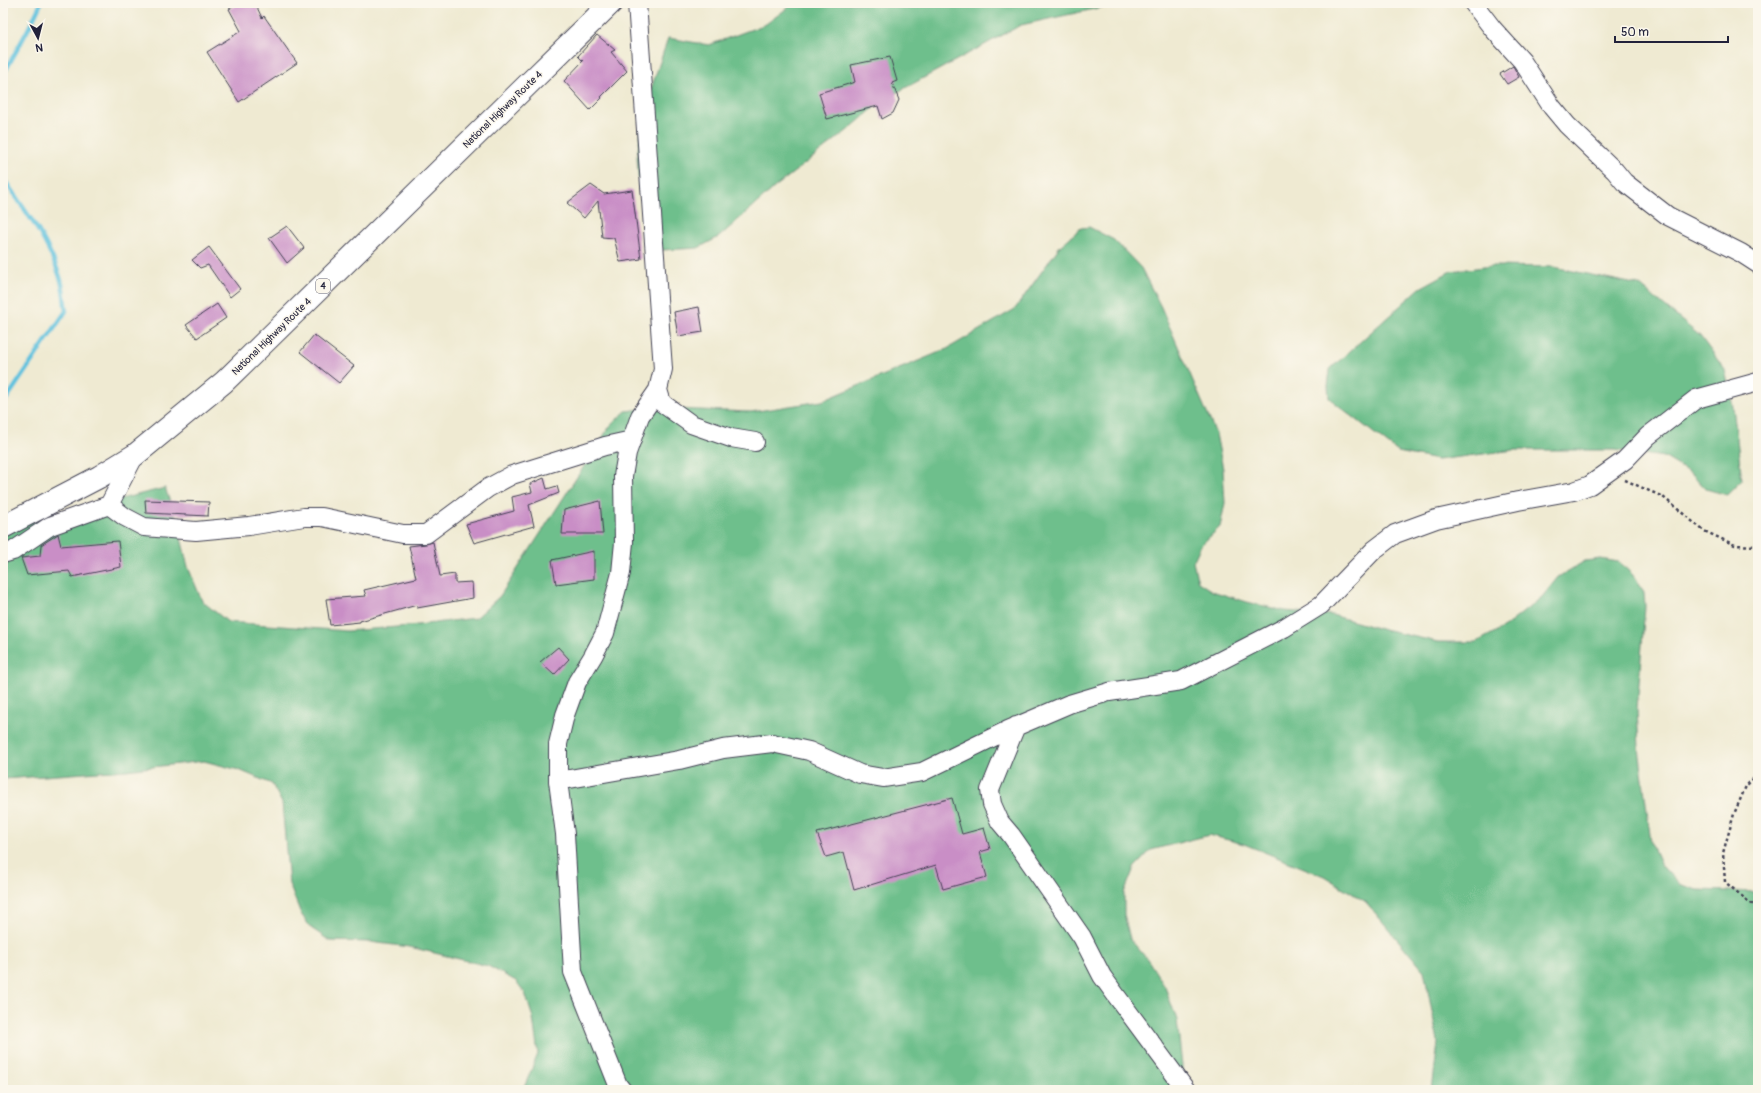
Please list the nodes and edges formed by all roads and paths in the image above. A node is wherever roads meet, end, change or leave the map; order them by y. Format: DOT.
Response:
graph roads {
  1 [pos="610,3"];
  2 [pos="637,3"];
  3 [pos="1473,3"];
  4 [pos="1758,264"];
  5 [pos="1758,382"];
  6 [pos="658,390"];
  7 [pos="632,440"];
  8 [pos="755,442"];
  9 [pos="135,455"];
  10 [pos="1607,473"];
  11 [pos="109,505"];
  12 [pos="3,527"];
  13 [pos="1758,546"];
  14 [pos="3,554"];
  15 [pos="1016,726"];
  16 [pos="1758,774"];
  17 [pos="558,781"];
  18 [pos="1758,907"];
  19 [pos="622,1090"];
  20 [pos="1186,1090"];
  1 -- 9 [label="highway, National Highway Route 4 / 4"];
  2 -- 6 [label="street"];
  3 -- 4 [label="street"];
  5 -- 10 [label="street"];
  6 -- 7 [label="street"];
  6 -- 8 [label="street"];
  7 -- 11 [label="street"];
  7 -- 17 [label="street"];
  9 -- 11 [label="street"];
  9 -- 12 [label="highway, National Highway Route 4 / 4"];
  10 -- 13 [label="path"];
  10 -- 15 [label="street"];
  11 -- 14 [label="street"];
  15 -- 17 [label="street"];
  15 -- 20 [label="street"];
  16 -- 18 [label="path"];
  17 -- 19 [label="street"];
}
